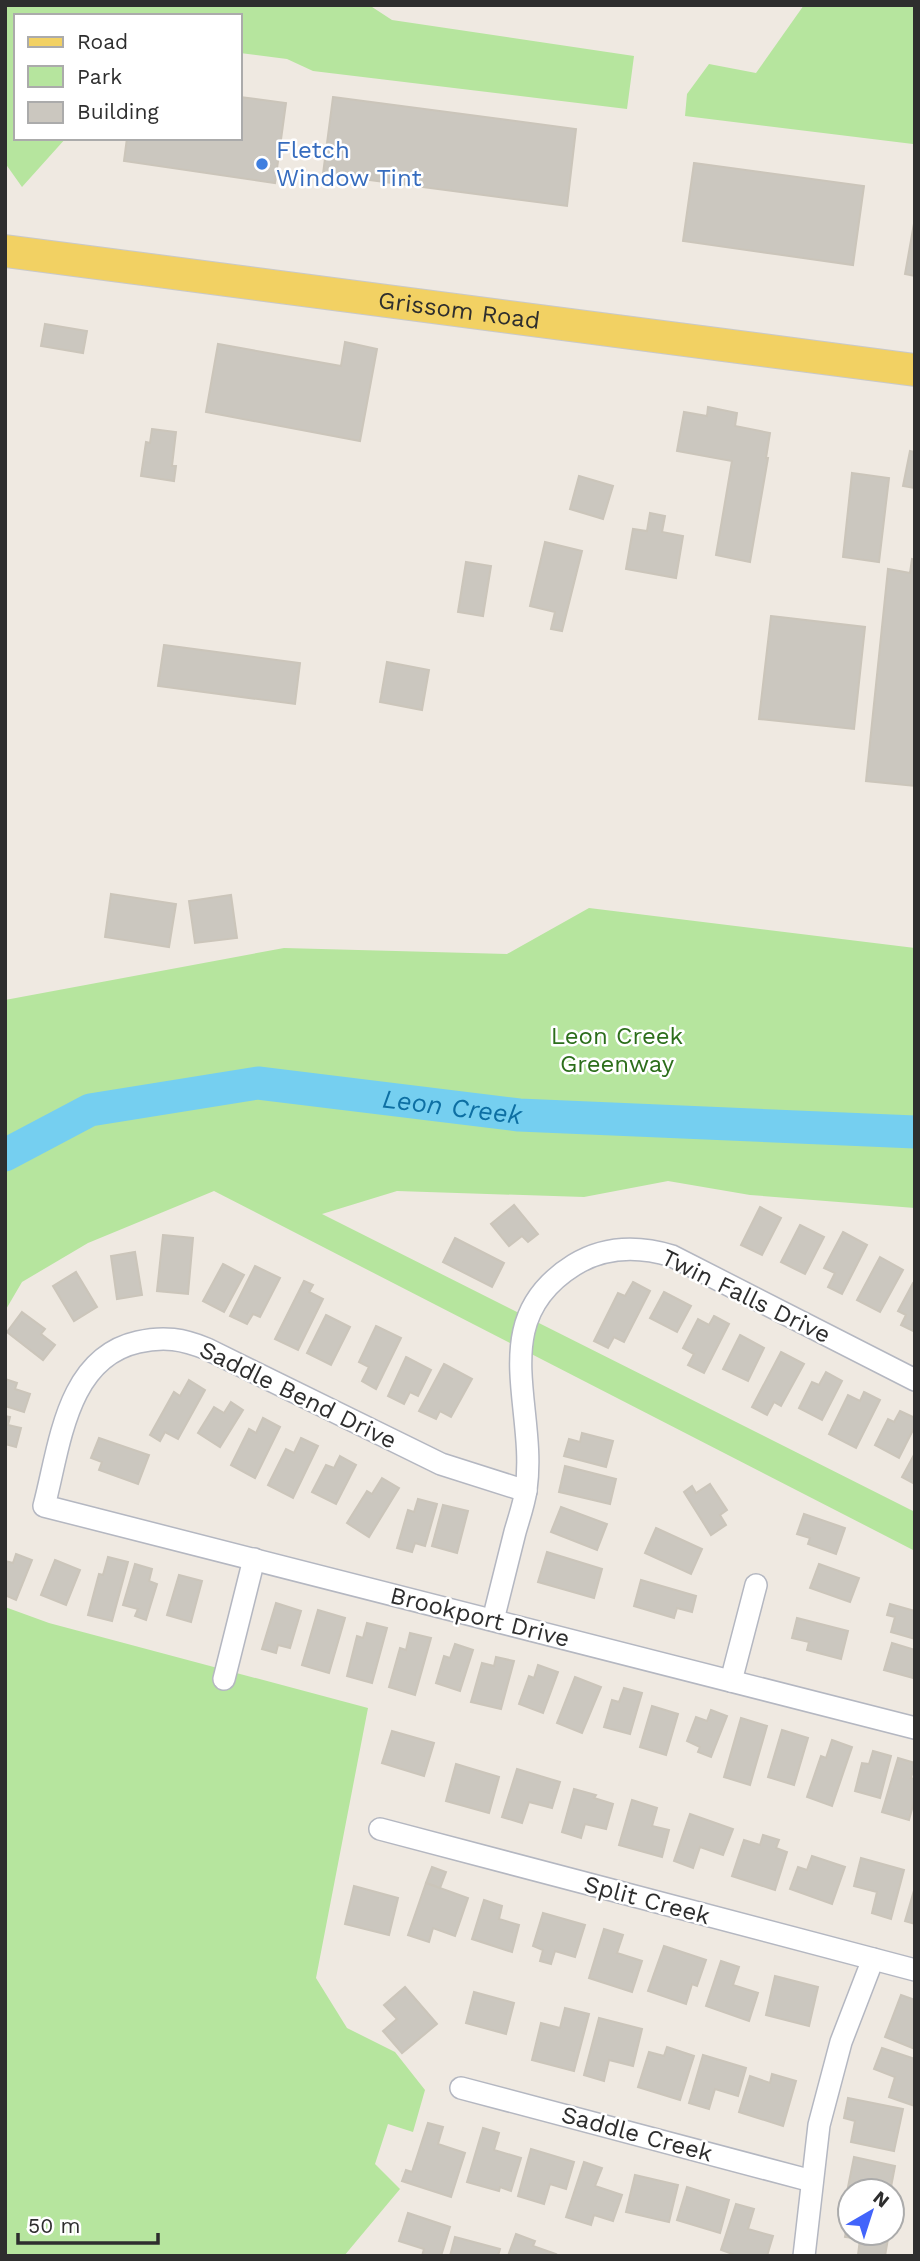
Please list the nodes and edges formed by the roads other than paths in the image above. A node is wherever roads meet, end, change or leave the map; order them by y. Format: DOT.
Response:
graph roads {
  1 [pos="5,251"];
  2 [pos="915,370"];
  3 [pos="915,1380"];
  4 [pos="526,1491"];
  5 [pos="44,1506"];
  6 [pos="254,1559"];
  7 [pos="756,1585"];
  8 [pos="492,1620"];
  9 [pos="224,1679"];
  10 [pos="731,1681"];
  11 [pos="915,1728"];
  12 [pos="380,1829"];
  13 [pos="873,1959"];
  14 [pos="915,1970"];
  15 [pos="461,2088"];
  16 [pos="812,2181"];
  17 [pos="804,2256"];
  1 -- 2 [label="main road, Grissom Road"];
  3 -- 4 [label="street, Twin Falls Drive"];
  4 -- 5 [label="street, Saddle Bend Drive"];
  4 -- 8 [label="street, Twin Falls Drive"];
  5 -- 6 [label="street, Brookport Drive"];
  6 -- 8 [label="street, Brookport Drive"];
  6 -- 9 [label="street"];
  7 -- 10 [label="street"];
  8 -- 10 [label="street, Brookport Drive"];
  10 -- 11 [label="street, Brookport Drive"];
  12 -- 13 [label="street, Split Creek"];
  13 -- 14 [label="street, Split Creek"];
  13 -- 16 [label="street"];
  15 -- 16 [label="street, Saddle Creek"];
  16 -- 17 [label="street"];
}
